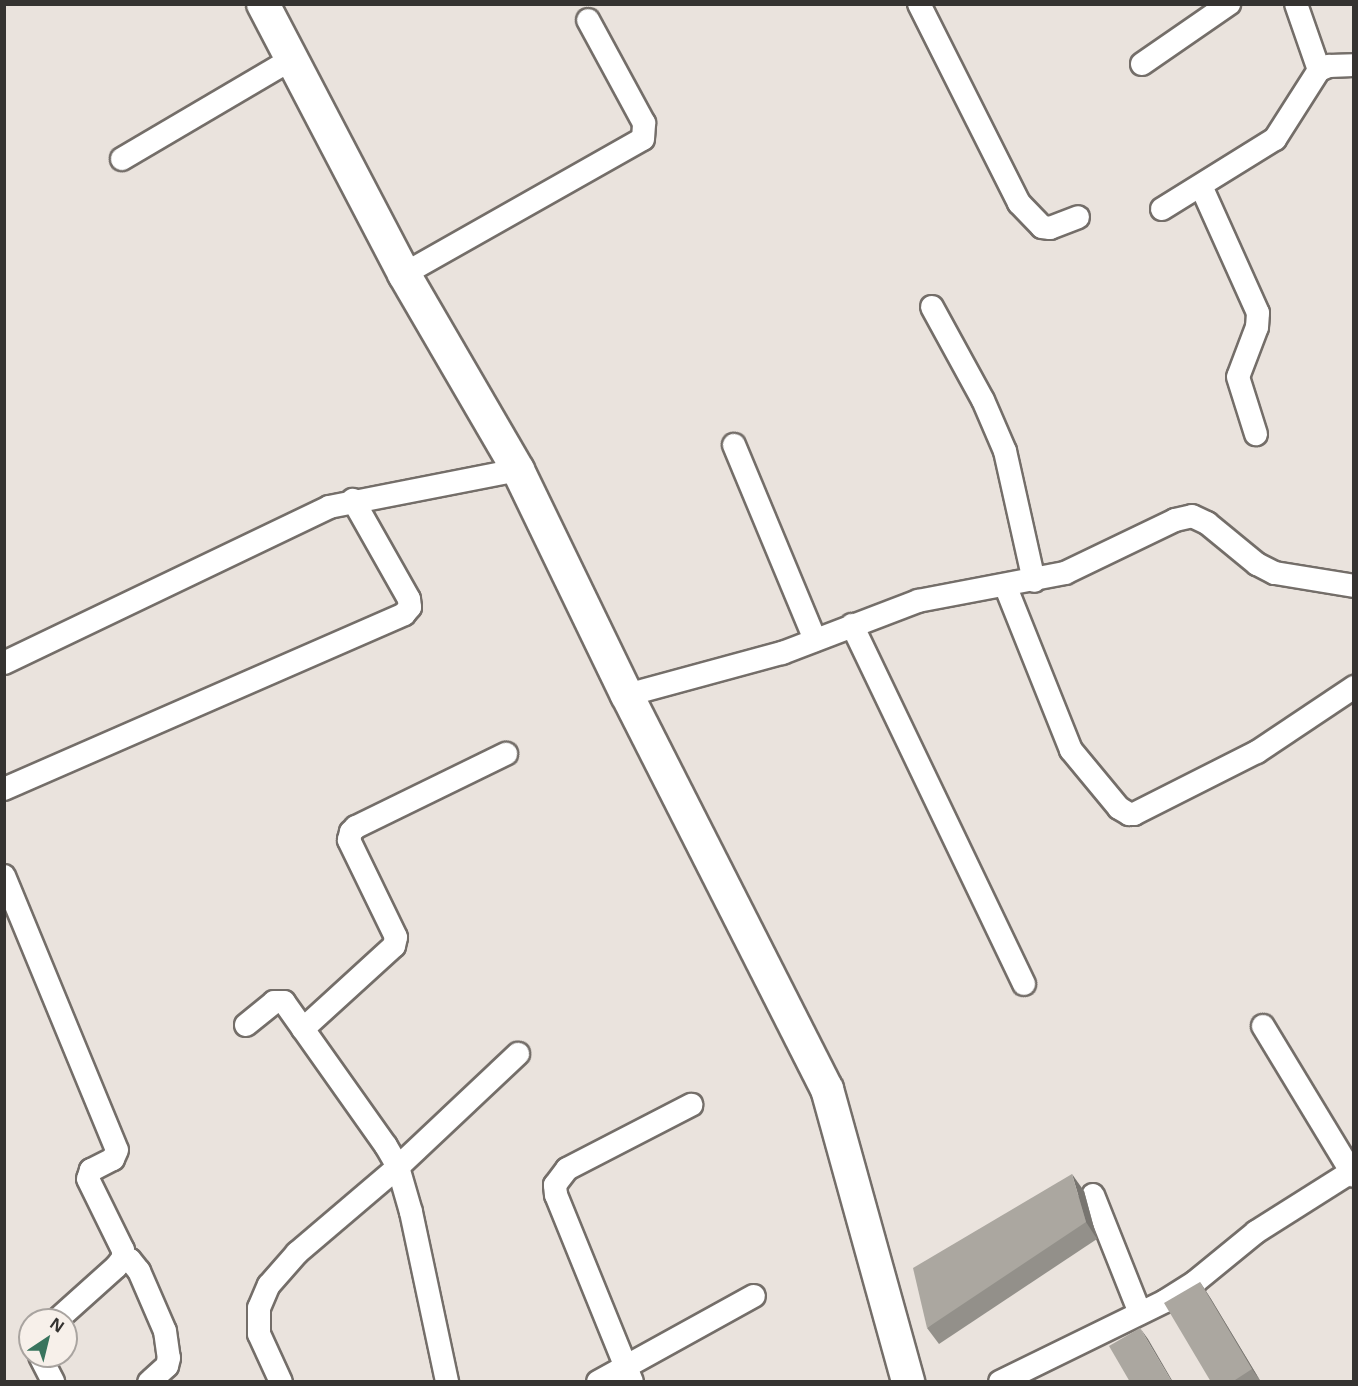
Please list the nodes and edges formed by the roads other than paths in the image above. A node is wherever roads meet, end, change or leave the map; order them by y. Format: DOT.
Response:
graph roads {
  1 [pos="262,4"];
  2 [pos="919,4"];
  3 [pos="1229,4"];
  4 [pos="1296,4"];
  5 [pos="588,20"];
  6 [pos="291,59"];
  7 [pos="1142,64"];
  8 [pos="1353,65"];
  9 [pos="1319,70"];
  10 [pos="122,159"];
  11 [pos="1201,186"];
  12 [pos="1162,209"];
  13 [pos="1078,217"];
  14 [pos="404,274"];
  15 [pos="932,307"];
  16 [pos="1256,434"];
  17 [pos="734,445"];
  18 [pos="518,470"];
  19 [pos="353,500"];
  20 [pos="1034,581"];
  21 [pos="1005,585"];
  22 [pos="1353,586"];
  23 [pos="852,625"];
  24 [pos="815,640"];
  25 [pos="4,663"];
  26 [pos="1353,687"];
  27 [pos="627,695"];
  28 [pos="506,754"];
  29 [pos="4,789"];
  30 [pos="4,876"];
  31 [pos="1024,984"];
  32 [pos="246,1025"];
  33 [pos="1263,1026"];
  34 [pos="303,1029"];
  35 [pos="518,1054"];
  36 [pos="691,1105"];
  37 [pos="1345,1146"];
  38 [pos="398,1167"];
  39 [pos="1352,1174"];
  40 [pos="1093,1195"];
  41 [pos="123,1258"];
  42 [pos="753,1296"];
  43 [pos="70,1308"];
  44 [pos="1140,1313"];
  45 [pos="46,1368"];
  46 [pos="629,1374"];
  47 [pos="53,1382"];
  48 [pos="149,1382"];
  49 [pos="281,1382"];
  50 [pos="447,1382"];
  51 [pos="598,1382"];
  52 [pos="908,1382"];
  53 [pos="1000,1382"];
  1 -- 6 [label="street"];
  2 -- 13 [label="street"];
  3 -- 7 [label="street"];
  4 -- 9 [label="street"];
  5 -- 14 [label="street"];
  6 -- 10 [label="street"];
  6 -- 14 [label="street"];
  8 -- 9 [label="street"];
  9 -- 11 [label="street"];
  11 -- 12 [label="street"];
  11 -- 16 [label="street"];
  14 -- 18 [label="street"];
  15 -- 20 [label="street"];
  17 -- 24 [label="street"];
  18 -- 19 [label="street"];
  18 -- 27 [label="street"];
  19 -- 25 [label="street"];
  19 -- 29 [label="street"];
  20 -- 21 [label="street"];
  20 -- 22 [label="street"];
  21 -- 23 [label="street"];
  21 -- 26 [label="street"];
  23 -- 24 [label="street"];
  23 -- 31 [label="street"];
  24 -- 27 [label="street"];
  27 -- 52 [label="street"];
  28 -- 34 [label="street"];
  30 -- 41 [label="street"];
  32 -- 34 [label="street"];
  33 -- 37 [label="street"];
  34 -- 38 [label="street"];
  35 -- 38 [label="street"];
  36 -- 46 [label="street"];
  37 -- 39 [label="street"];
  38 -- 49 [label="street"];
  38 -- 50 [label="street"];
  39 -- 44 [label="street"];
  40 -- 44 [label="street"];
  41 -- 43 [label="street"];
  41 -- 48 [label="street"];
  42 -- 46 [label="street"];
  44 -- 53 [label="street"];
  45 -- 47 [label="street"];
  46 -- 51 [label="street"];
}
